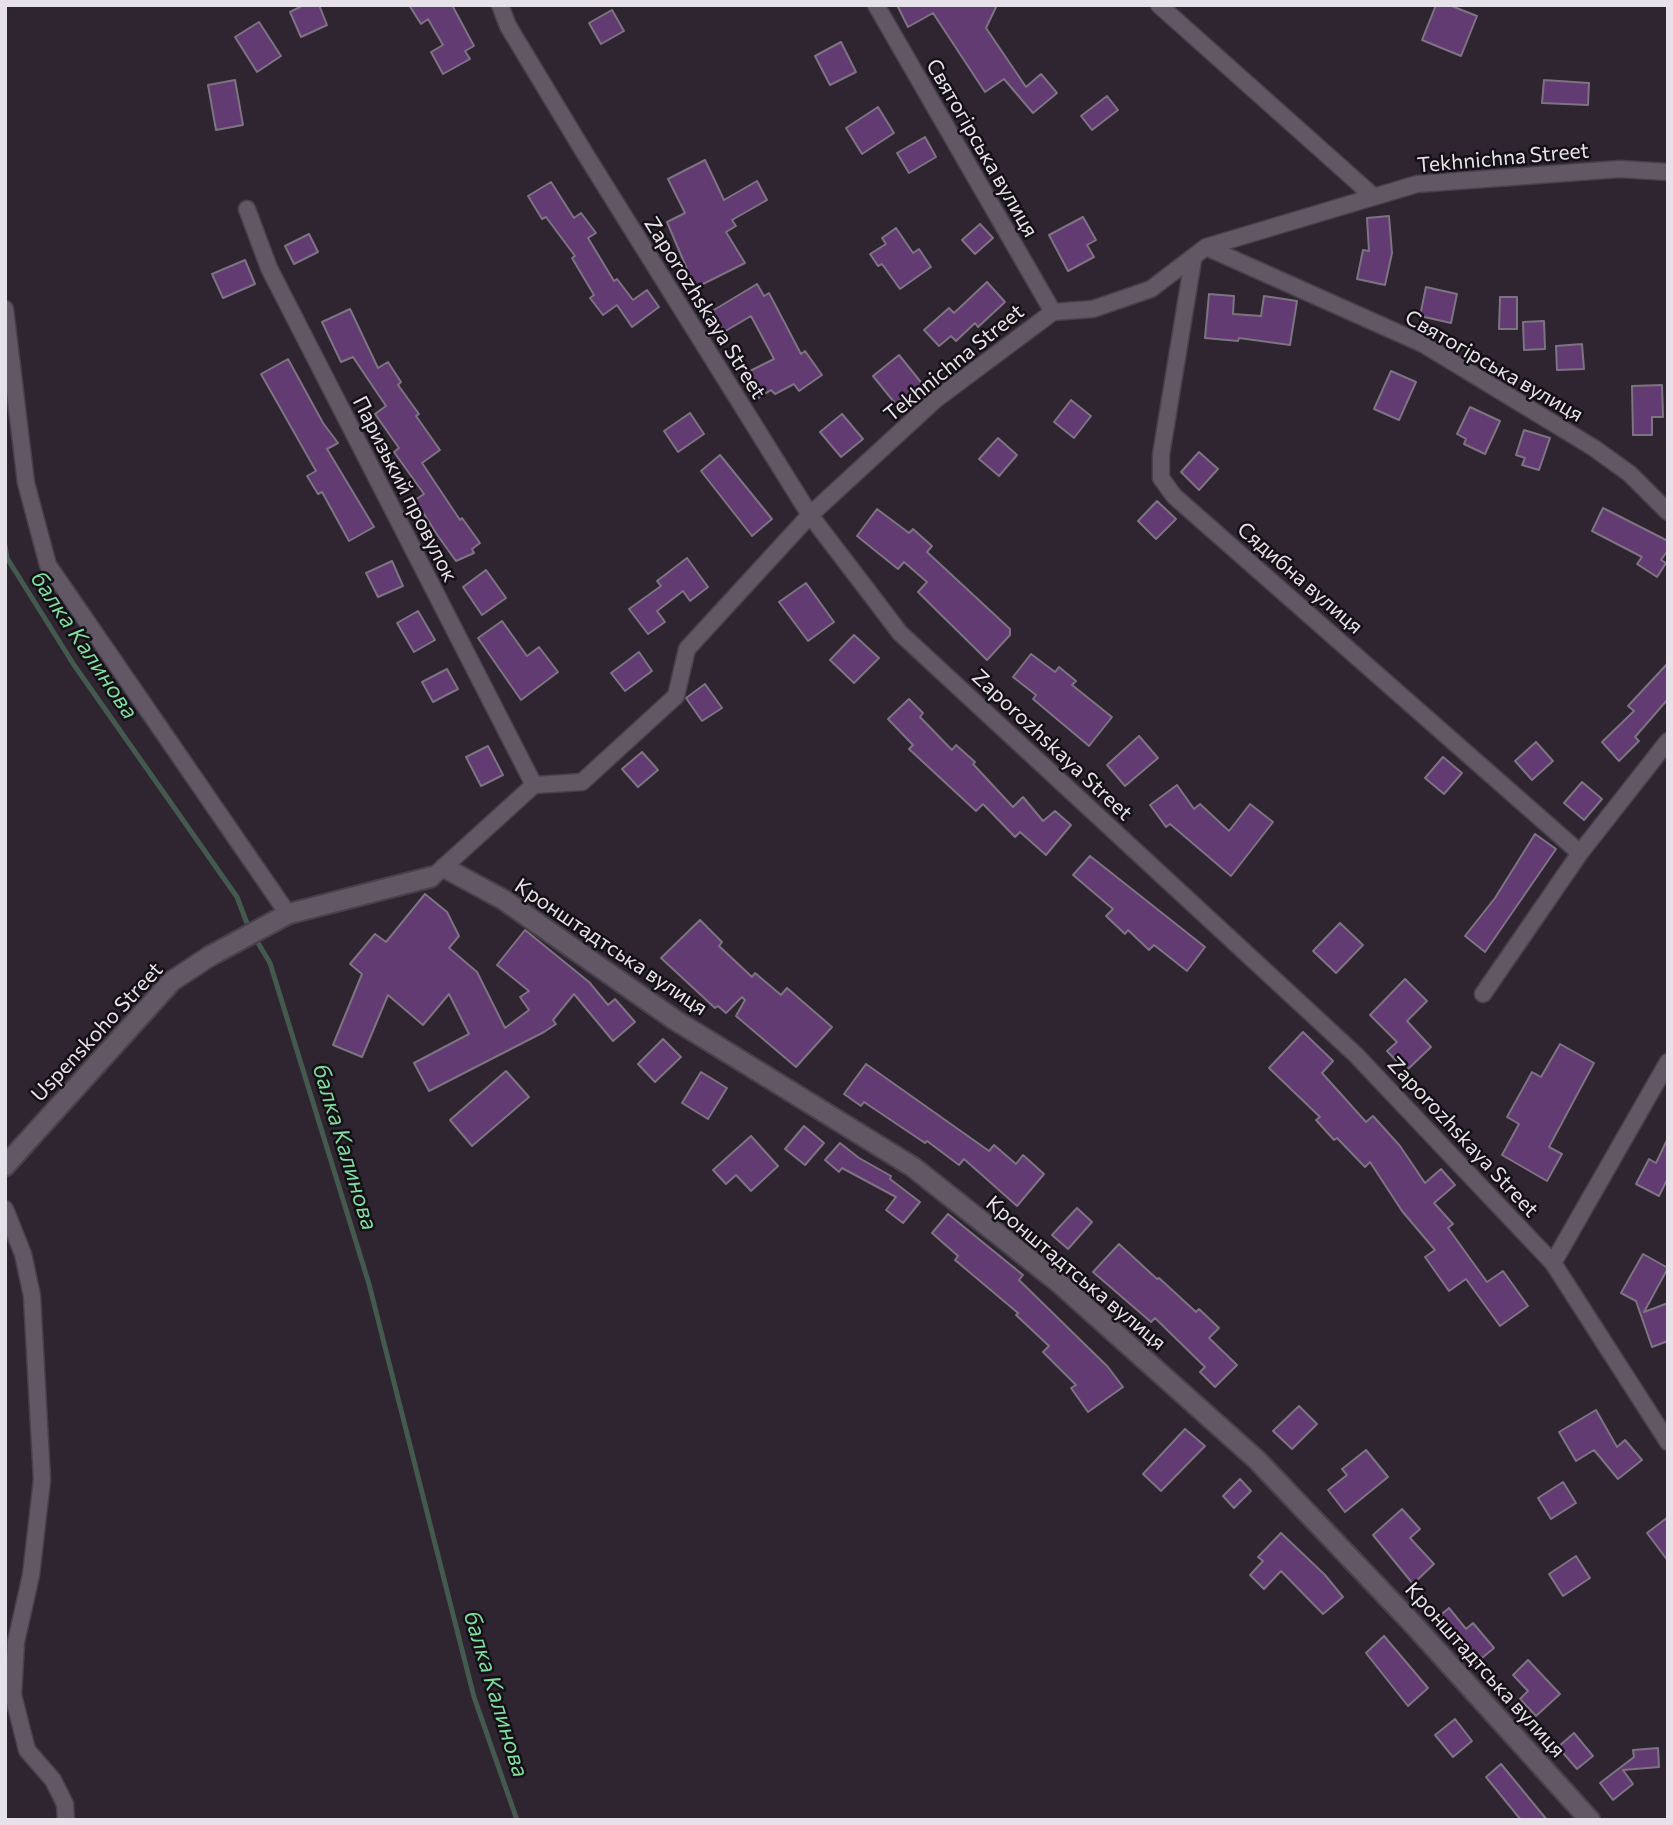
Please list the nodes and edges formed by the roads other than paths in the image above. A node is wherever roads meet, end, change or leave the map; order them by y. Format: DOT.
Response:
graph roads {
  1 [pos="500,5"];
  2 [pos="876,5"];
  3 [pos="1159,5"];
  4 [pos="1668,172"];
  5 [pos="1373,196"];
  6 [pos="247,209"];
  7 [pos="1206,247"];
  8 [pos="1193,260"];
  9 [pos="5,309"];
  10 [pos="1053,312"];
  11 [pos="1668,512"];
  12 [pos="810,515"];
  13 [pos="1668,741"];
  14 [pos="534,785"];
  15 [pos="1580,853"];
  16 [pos="438,873"];
  17 [pos="288,914"];
  18 [pos="1483,994"];
  19 [pos="1668,1062"];
  20 [pos="5,1166"];
  21 [pos="5,1209"];
  22 [pos="1553,1263"];
  23 [pos="1668,1442"];
  24 [pos="66,1820"];
  25 [pos="1590,1820"];
  1 -- 12 [label="street, Zaporozhskaya Street"];
  2 -- 10 [label="street, Святогірська вулиця"];
  3 -- 5 [label="street"];
  4 -- 5 [label="street, Tekhnichna Street"];
  5 -- 7 [label="street, Tekhnichna Street"];
  6 -- 14 [label="street, Паризький провулок"];
  7 -- 8 [label="street, Tekhnichna Street"];
  7 -- 11 [label="street, Святогірська вулиця"];
  8 -- 10 [label="street, Tekhnichna Street"];
  8 -- 15 [label="street, Сядибна вулиця"];
  9 -- 17 [label="street"];
  10 -- 12 [label="street, Tekhnichna Street"];
  12 -- 14 [label="street, Tekhnichna Street"];
  12 -- 22 [label="street, Zaporozhskaya Street"];
  13 -- 15 [label="street"];
  14 -- 16 [label="street"];
  15 -- 18 [label="street"];
  16 -- 17 [label="street, Uspenskoho Street"];
  16 -- 25 [label="street, Кронштадтська вулиця"];
  17 -- 20 [label="street, Uspenskoho Street"];
  19 -- 22 [label="street"];
  21 -- 24 [label="street"];
  22 -- 23 [label="street, Zaporozhskaya Street"];
}
